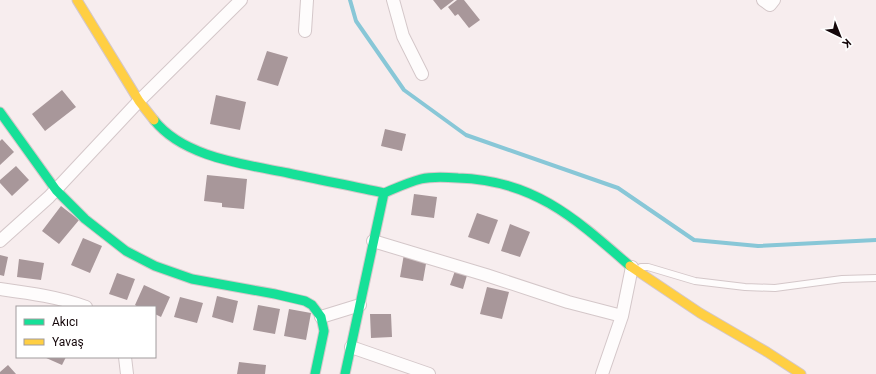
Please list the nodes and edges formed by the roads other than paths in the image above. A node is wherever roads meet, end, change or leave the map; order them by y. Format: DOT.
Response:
graph roads {
  1 [pos="77,0"];
  2 [pos="241,0"];
  3 [pos="307,0"];
  4 [pos="393,0"];
  5 [pos="763,0"];
  6 [pos="774,0"];
  7 [pos="305,31"];
  8 [pos="422,74"];
  9 [pos="139,101"];
  10 [pos="0,112"];
  11 [pos="56,190"];
  12 [pos="384,192"];
  13 [pos="0,241"];
  14 [pos="373,241"];
  15 [pos="632,267"];
  16 [pos="876,278"];
  17 [pos="0,289"];
  18 [pos="360,305"];
  19 [pos="84,306"];
  20 [pos="622,316"];
  21 [pos="321,317"];
  22 [pos="351,347"];
  23 [pos="125,358"];
  24 [pos="127,374"];
  25 [pos="315,374"];
  26 [pos="345,374"];
  27 [pos="429,374"];
  28 [pos="602,374"];
  29 [pos="801,374"];
  1 -- 9 [label="street"];
  2 -- 9 [label="street"];
  3 -- 7 [label="street"];
  4 -- 8 [label="street"];
  5 -- 6 [label="street"];
  9 -- 11 [label="street"];
  9 -- 12 [label="street"];
  10 -- 11 [label="street"];
  11 -- 13 [label="street"];
  11 -- 21 [label="street"];
  12 -- 14 [label="street"];
  12 -- 15 [label="street"];
  14 -- 18 [label="street"];
  14 -- 20 [label="street"];
  15 -- 16 [label="lane"];
  15 -- 20 [label="street"];
  15 -- 29 [label="street"];
  17 -- 19 [label="street"];
  18 -- 21 [label="street"];
  18 -- 22 [label="street"];
  20 -- 28 [label="street"];
  21 -- 25 [label="street"];
  22 -- 26 [label="street"];
  22 -- 27 [label="street"];
  23 -- 24 [label="street"];
}
